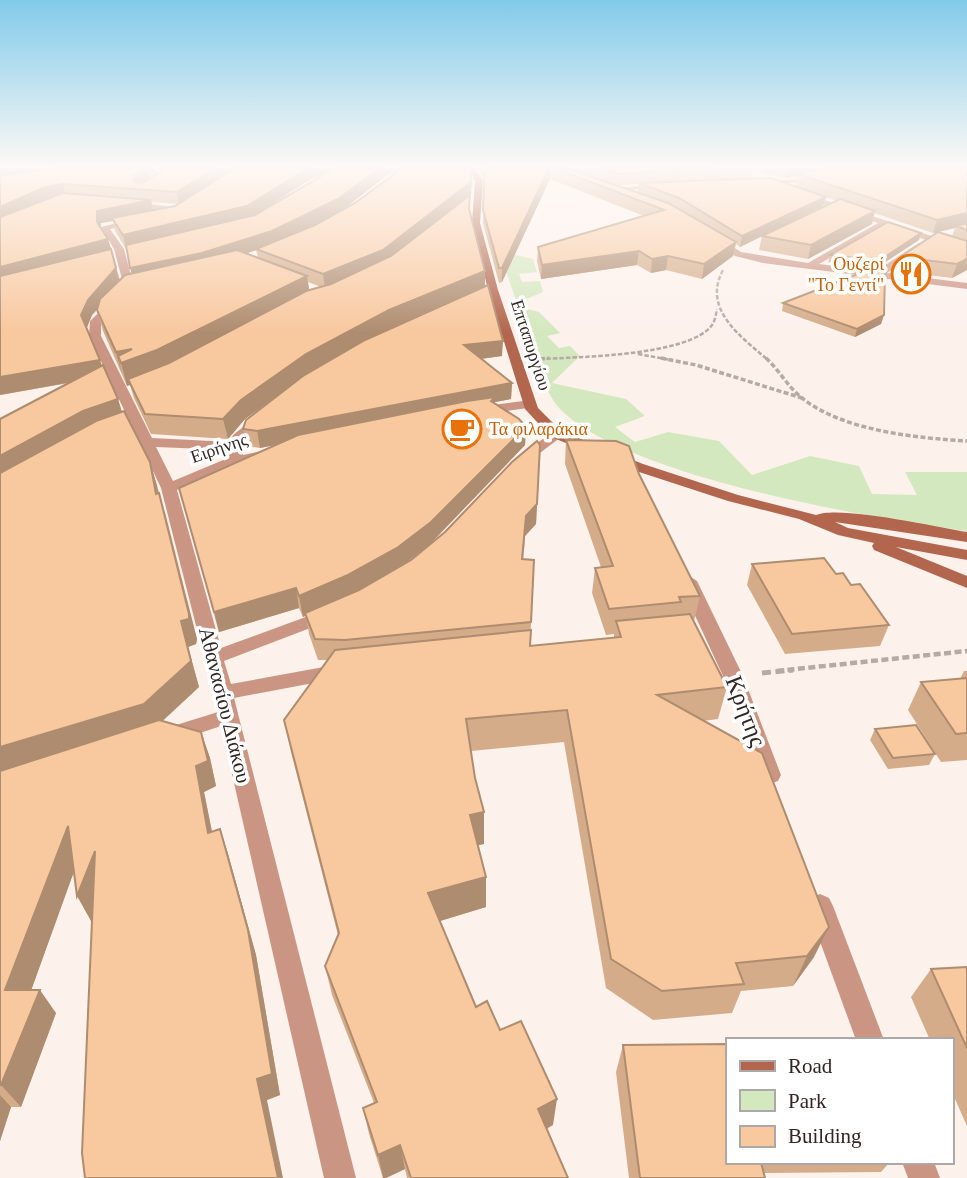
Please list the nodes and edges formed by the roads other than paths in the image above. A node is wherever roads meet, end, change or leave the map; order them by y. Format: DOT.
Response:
graph roads {
  1 [pos="128,223"];
  2 [pos="476,223"];
  3 [pos="884,223"];
  4 [pos="708,233"];
  5 [pos="954,233"];
  6 [pos="932,239"];
  7 [pos="750,248"];
  8 [pos="967,251"];
  9 [pos="738,254"];
  10 [pos="809,266"];
  11 [pos="879,274"];
  12 [pos="967,286"];
  13 [pos="493,290"];
  14 [pos="480,295"];
  15 [pos="530,404"];
  16 [pos="276,405"];
  17 [pos="467,412"];
  18 [pos="136,431"];
  19 [pos="556,434"];
  20 [pos="287,450"];
  21 [pos="235,453"];
  22 [pos="515,468"];
  23 [pos="169,488"];
  24 [pos="805,516"];
  25 [pos="845,532"];
  26 [pos="967,537"];
  27 [pos="967,555"];
  28 [pos="680,564"];
  29 [pos="967,582"];
  30 [pos="348,606"];
  31 [pos="712,633"];
  32 [pos="685,635"];
  33 [pos="214,658"];
  34 [pos="362,669"];
  35 [pos="223,693"];
  36 [pos="229,716"];
  37 [pos="153,740"];
  38 [pos="777,793"];
  39 [pos="811,884"];
  40 [pos="869,1038"];
  41 [pos="340,1178"];
  1 -- 18 [label="street, Αθανασίου Διάκου"];
  2 -- 13 [label="main road, Επταπυργίου"];
  3 -- 6 [label="street"];
  3 -- 10 [label="street"];
  4 -- 9 [label="street"];
  5 -- 6 [label="street"];
  6 -- 8 [label="street"];
  6 -- 11 [label="street"];
  7 -- 9 [label="street"];
  9 -- 10 [label="street"];
  10 -- 11 [label="street"];
  11 -- 12 [label="street"];
  13 -- 14 [label="street"];
  13 -- 15 [label="main road, Επταπυργίου"];
  15 -- 17 [label="street"];
  15 -- 19 [label="main road, Επταπυργίου"];
  16 -- 21 [label="street"];
  18 -- 21 [label="street"];
  18 -- 23 [label="street, Αθανασίου Διάκου"];
  19 -- 22 [label="street"];
  19 -- 24 [label="main road, Επταπυργίου"];
  20 -- 21 [label="street, Ειρήνης"];
  21 -- 23 [label="street, Ειρήνης"];
  23 -- 33 [label="street, Αθανασίου Διάκου"];
  24 -- 25 [label="main road, Επταπυργίου"];
  24 -- 26 [label="main road, Επταπυργίου"];
  25 -- 27 [label="main road, Επταπυργίου"];
  25 -- 29 [label="main road"];
  28 -- 31 [label="street, Κρήτης"];
  30 -- 33 [label="street"];
  31 -- 32 [label="street"];
  31 -- 38 [label="street, Κρήτης"];
  33 -- 35 [label="street, Αθανασίου Διάκου"];
  34 -- 35 [label="street"];
  35 -- 36 [label="street, Αθανασίου Διάκου"];
  36 -- 37 [label="street"];
  36 -- 41 [label="street, Αθανασίου Διάκου"];
  39 -- 40 [label="street"];
}
